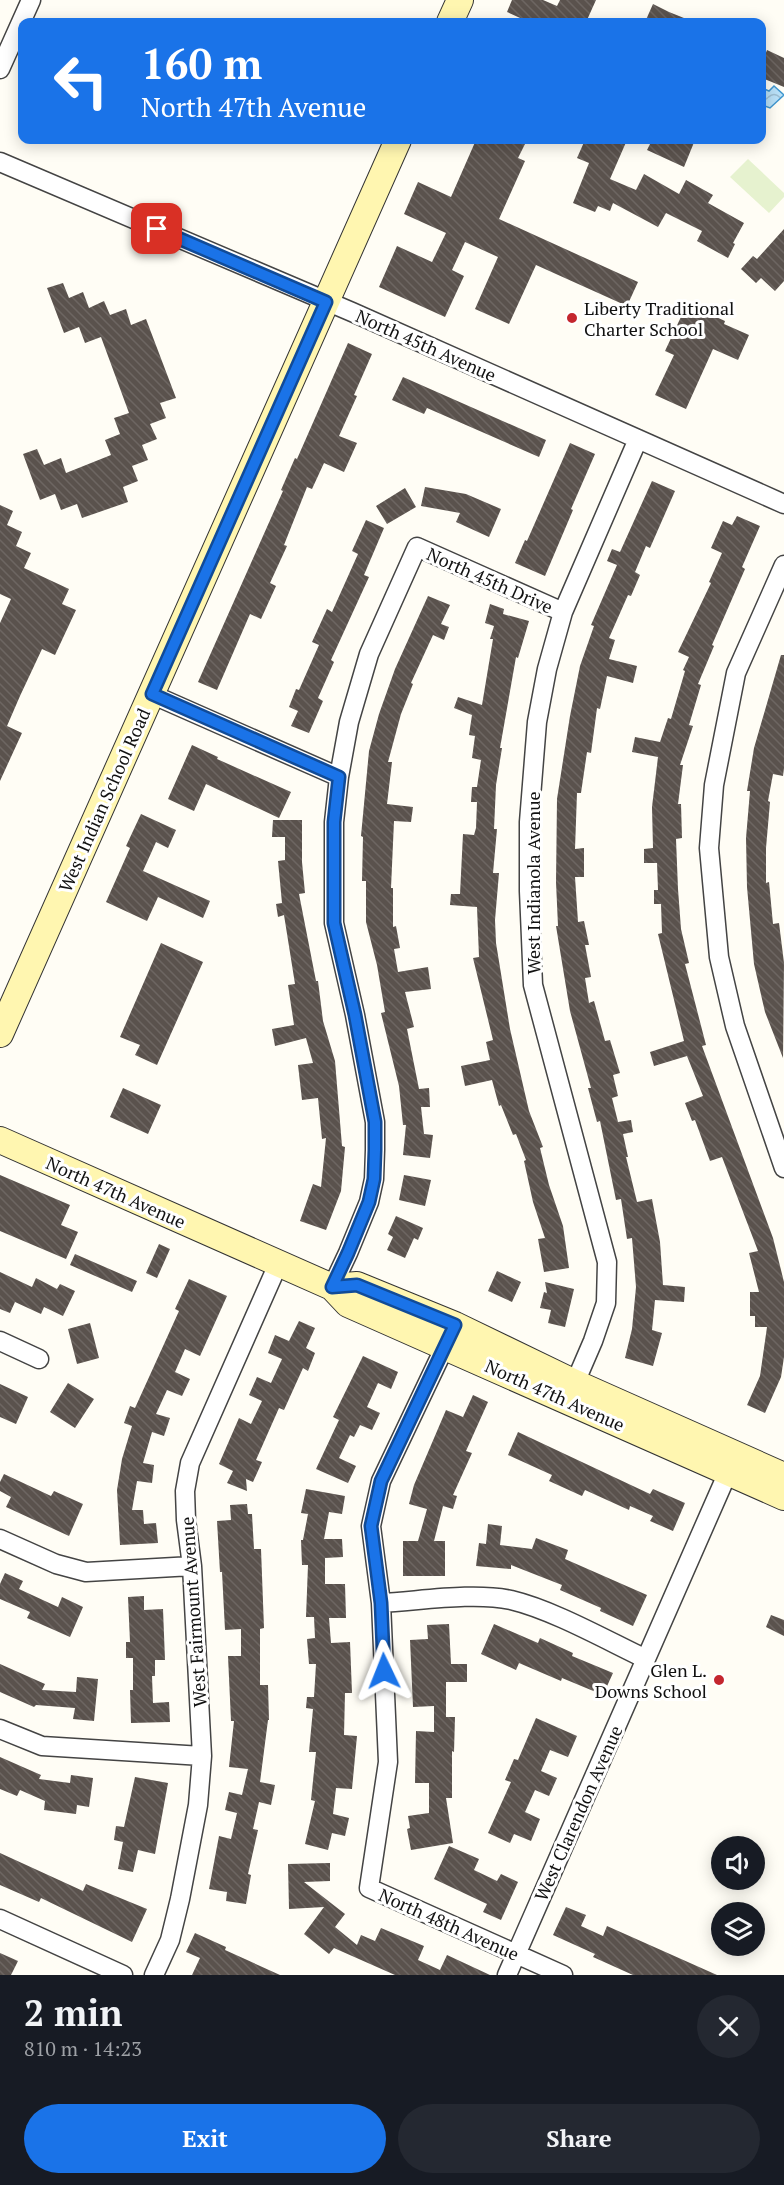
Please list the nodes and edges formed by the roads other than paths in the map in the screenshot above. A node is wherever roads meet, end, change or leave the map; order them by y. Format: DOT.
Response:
graph roads {
  1 [pos="31,0"];
  2 [pos="23,18"];
  3 [pos="18,29"];
  4 [pos="0,69"];
  5 [pos="396,144"];
  6 [pos="0,162"];
  7 [pos="326,302"];
  8 [pos="638,439"];
  9 [pos="784,504"];
  10 [pos="784,565"];
  11 [pos="563,612"];
  12 [pos="152,694"];
  13 [pos="339,777"];
  14 [pos="0,1034"];
  15 [pos="0,1140"];
  16 [pos="784,1168"];
  17 [pos="279,1262"];
  18 [pos="332,1287"];
  19 [pos="450,1336"];
  20 [pos="0,1341"];
  21 [pos="39,1359"];
  22 [pos="571,1392"];
  23 [pos="732,1463"];
  24 [pos="781,1480"];
  25 [pos="0,1539"];
  26 [pos="192,1566"];
  27 [pos="381,1603"];
  28 [pos="646,1659"];
  29 [pos="0,1729"];
  30 [pos="202,1756"];
  31 [pos="0,1919"];
  32 [pos="516,1954"];
  33 [pos="123,1975"];
  34 [pos="154,1975"];
  35 [pos="507,1975"];
  36 [pos="563,1975"];
  1 -- 2 [label="street"];
  3 -- 4 [label="street"];
  5 -- 7 [label="main road, West Indian School Road"];
  6 -- 7 [label="street, North 45th Avenue"];
  7 -- 8 [label="street, North 45th Avenue"];
  7 -- 12 [label="main road, West Indian School Road"];
  8 -- 9 [label="street, North 45th Avenue"];
  8 -- 11 [label="street, West Indianola Avenue"];
  10 -- 16 [label="street"];
  11 -- 13 [label="street, North 45th Drive"];
  11 -- 22 [label="street, West Indianola Avenue"];
  12 -- 13 [label="street"];
  12 -- 14 [label="main road, West Indian School Road"];
  13 -- 18 [label="street"];
  15 -- 17 [label="main road, North 47th Avenue"];
  17 -- 18 [label="main road, North 47th Avenue"];
  17 -- 26 [label="street, West Fairmount Avenue"];
  18 -- 19 [label="main road, North 47th Avenue"];
  19 -- 22 [label="main road, North 47th Avenue"];
  19 -- 27 [label="street"];
  20 -- 21 [label="street"];
  22 -- 23 [label="main road, North 47th Avenue"];
  23 -- 24 [label="main road, North 47th Avenue"];
  23 -- 28 [label="street, West Clarendon Avenue"];
  25 -- 26 [label="street"];
  26 -- 30 [label="street, West Fairmount Avenue"];
  27 -- 28 [label="street"];
  27 -- 32 [label="street, North 48th Avenue"];
  28 -- 32 [label="street, West Clarendon Avenue"];
  29 -- 30 [label="street"];
  30 -- 34 [label="street, West Fairmount Avenue"];
  31 -- 33 [label="street"];
  32 -- 35 [label="street, West Clarendon Avenue"];
  32 -- 36 [label="street, North 48th Avenue"];
}
